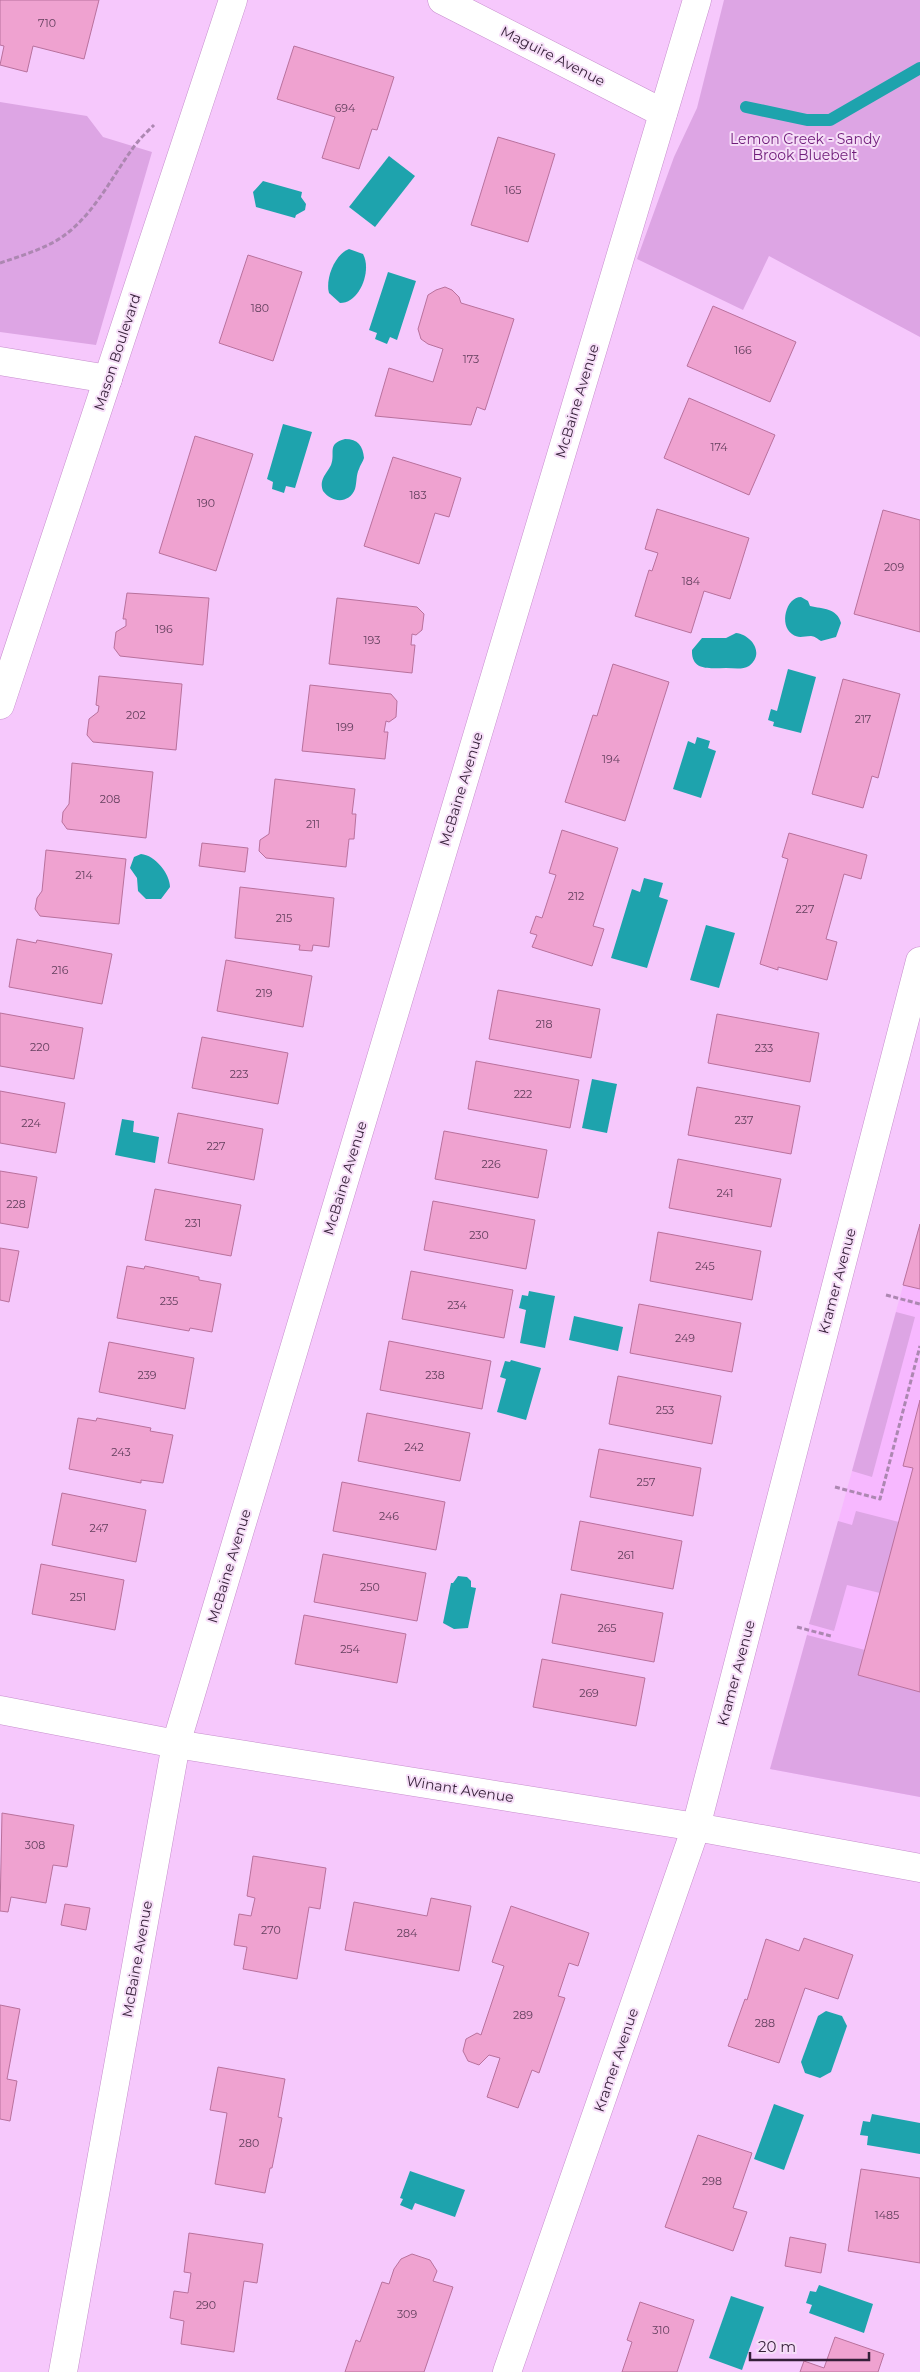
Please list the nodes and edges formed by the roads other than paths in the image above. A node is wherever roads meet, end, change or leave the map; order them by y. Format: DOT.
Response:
graph roads {
  1 [pos="234,0"];
  2 [pos="442,0"];
  3 [pos="697,0"];
  4 [pos="663,113"];
  5 [pos="0,360"];
  6 [pos="108,379"];
  7 [pos="0,705"];
  8 [pos="920,961"];
  9 [pos="0,1710"];
  10 [pos="176,1744"];
  11 [pos="696,1827"];
  12 [pos="920,1868"];
  13 [pos="64,2372"];
  14 [pos="507,2372"];
  1 -- 6 [label="street, Mason Boulevard"];
  2 -- 4 [label="street, Maguire Avenue"];
  3 -- 4 [label="street, McBaine Avenue"];
  4 -- 10 [label="street, McBaine Avenue"];
  5 -- 6 [label="street"];
  6 -- 7 [label="street, Mason Boulevard"];
  8 -- 11 [label="street, Kramer Avenue"];
  9 -- 10 [label="street, Winant Avenue"];
  10 -- 11 [label="street, Winant Avenue"];
  10 -- 13 [label="street, McBaine Avenue"];
  11 -- 12 [label="street, Winant Avenue"];
  11 -- 14 [label="street, Kramer Avenue"];
}
